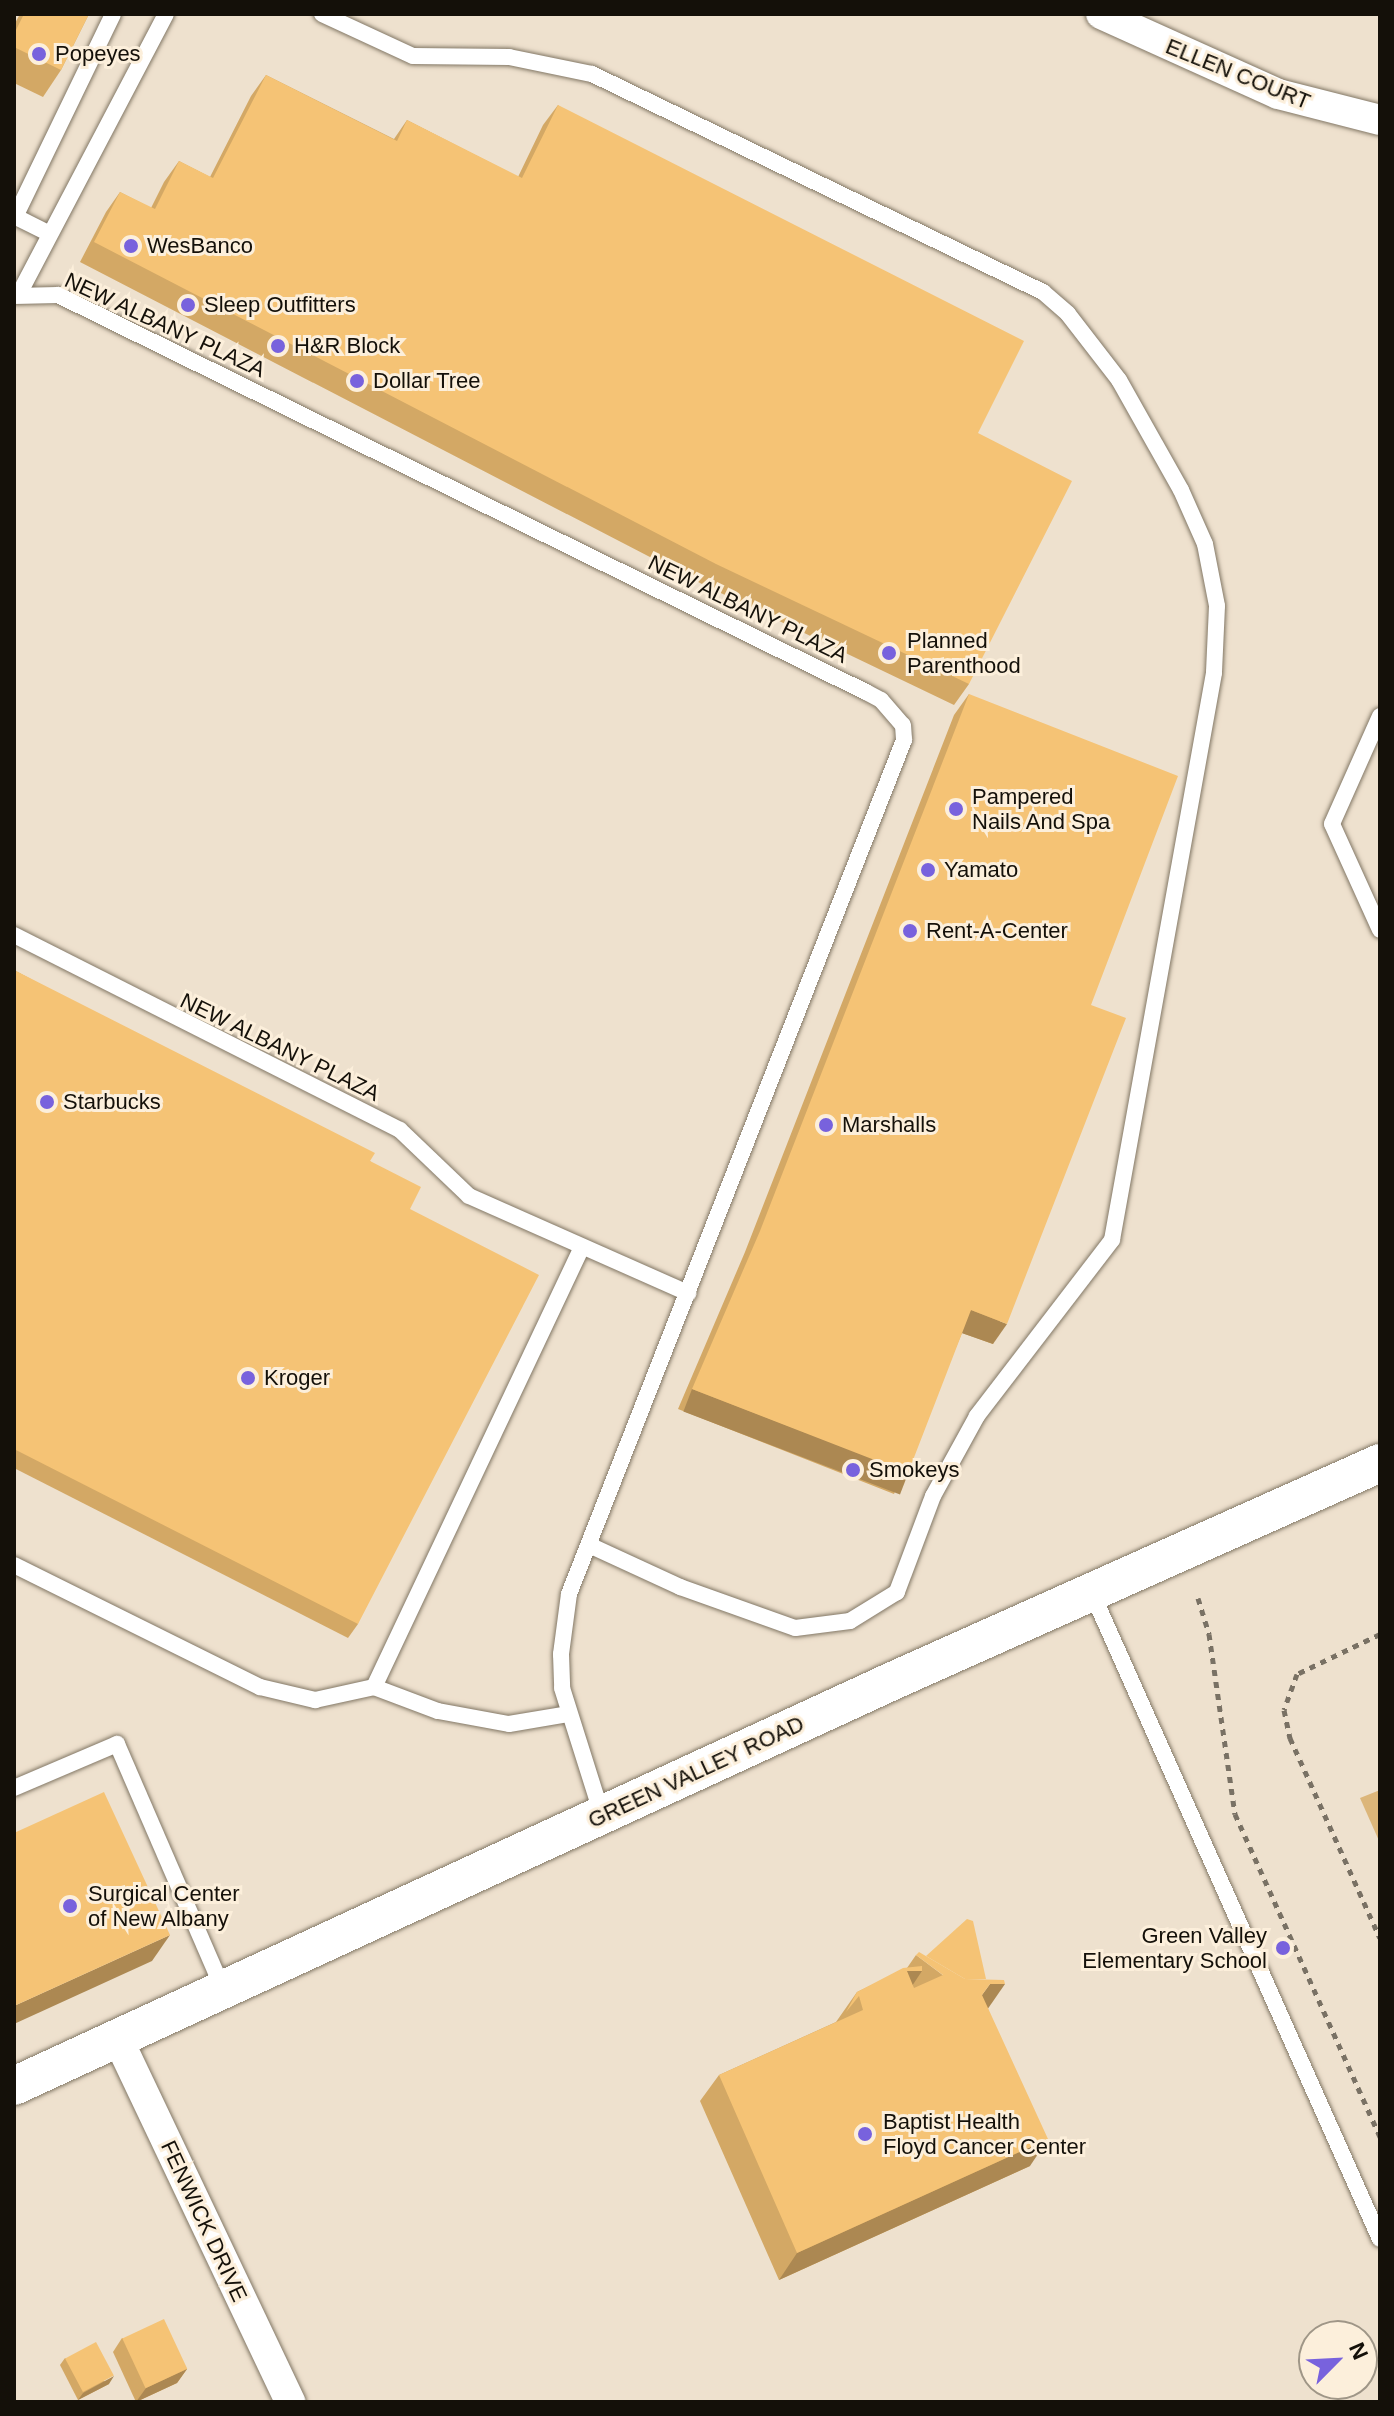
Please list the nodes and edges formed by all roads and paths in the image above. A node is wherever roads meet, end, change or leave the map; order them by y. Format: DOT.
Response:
graph roads {
  1 [pos="113,14"];
  2 [pos="166,14"];
  3 [pos="322,14"];
  4 [pos="1101,14"];
  5 [pos="1380,120"];
  6 [pos="14,217"];
  7 [pos="50,234"];
  8 [pos="16,295"];
  9 [pos="1380,716"];
  10 [pos="1380,930"];
  11 [pos="14,935"];
  12 [pos="581,1249"];
  13 [pos="688,1293"];
  14 [pos="1380,1463"];
  15 [pos="589,1545"];
  16 [pos="14,1565"];
  17 [pos="1092,1593"];
  18 [pos="1198,1598"];
  19 [pos="1380,1634"];
  20 [pos="374,1687"];
  21 [pos="569,1714"];
  22 [pos="14,1788"];
  23 [pos="602,1815"];
  24 [pos="1380,1938"];
  25 [pos="223,1990"];
  26 [pos="118,2039"];
  27 [pos="14,2086"];
  28 [pos="1380,2137"];
  29 [pos="1380,2239"];
  30 [pos="290,2402"];
  1 -- 6 [label="lane"];
  2 -- 7 [label="lane"];
  3 -- 15 [label="lane"];
  4 -- 5 [label="street, ELLEN COURT"];
  6 -- 7 [label="lane"];
  7 -- 8 [label="lane"];
  8 -- 13 [label="lane, NEW ALBANY PLAZA"];
  9 -- 10 [label="lane"];
  11 -- 12 [label="lane, NEW ALBANY PLAZA"];
  12 -- 13 [label="lane, NEW ALBANY PLAZA"];
  12 -- 20 [label="lane"];
  13 -- 15 [label="lane, NEW ALBANY PLAZA"];
  14 -- 17 [label="street, GREEN VALLEY ROAD"];
  15 -- 21 [label="lane, NEW ALBANY PLAZA"];
  16 -- 20 [label="lane"];
  17 -- 23 [label="street, GREEN VALLEY ROAD"];
  17 -- 29 [label="lane"];
  18 -- 28 [label="path"];
  19 -- 24 [label="path"];
  20 -- 21 [label="lane"];
  21 -- 23 [label="lane, NEW ALBANY PLAZA"];
  22 -- 25 [label="lane"];
  23 -- 25 [label="street, GREEN VALLEY ROAD"];
  25 -- 26 [label="street, GREEN VALLEY ROAD"];
  26 -- 27 [label="street, GREEN VALLEY ROAD"];
  26 -- 30 [label="street, FENWICK DRIVE"];
}
